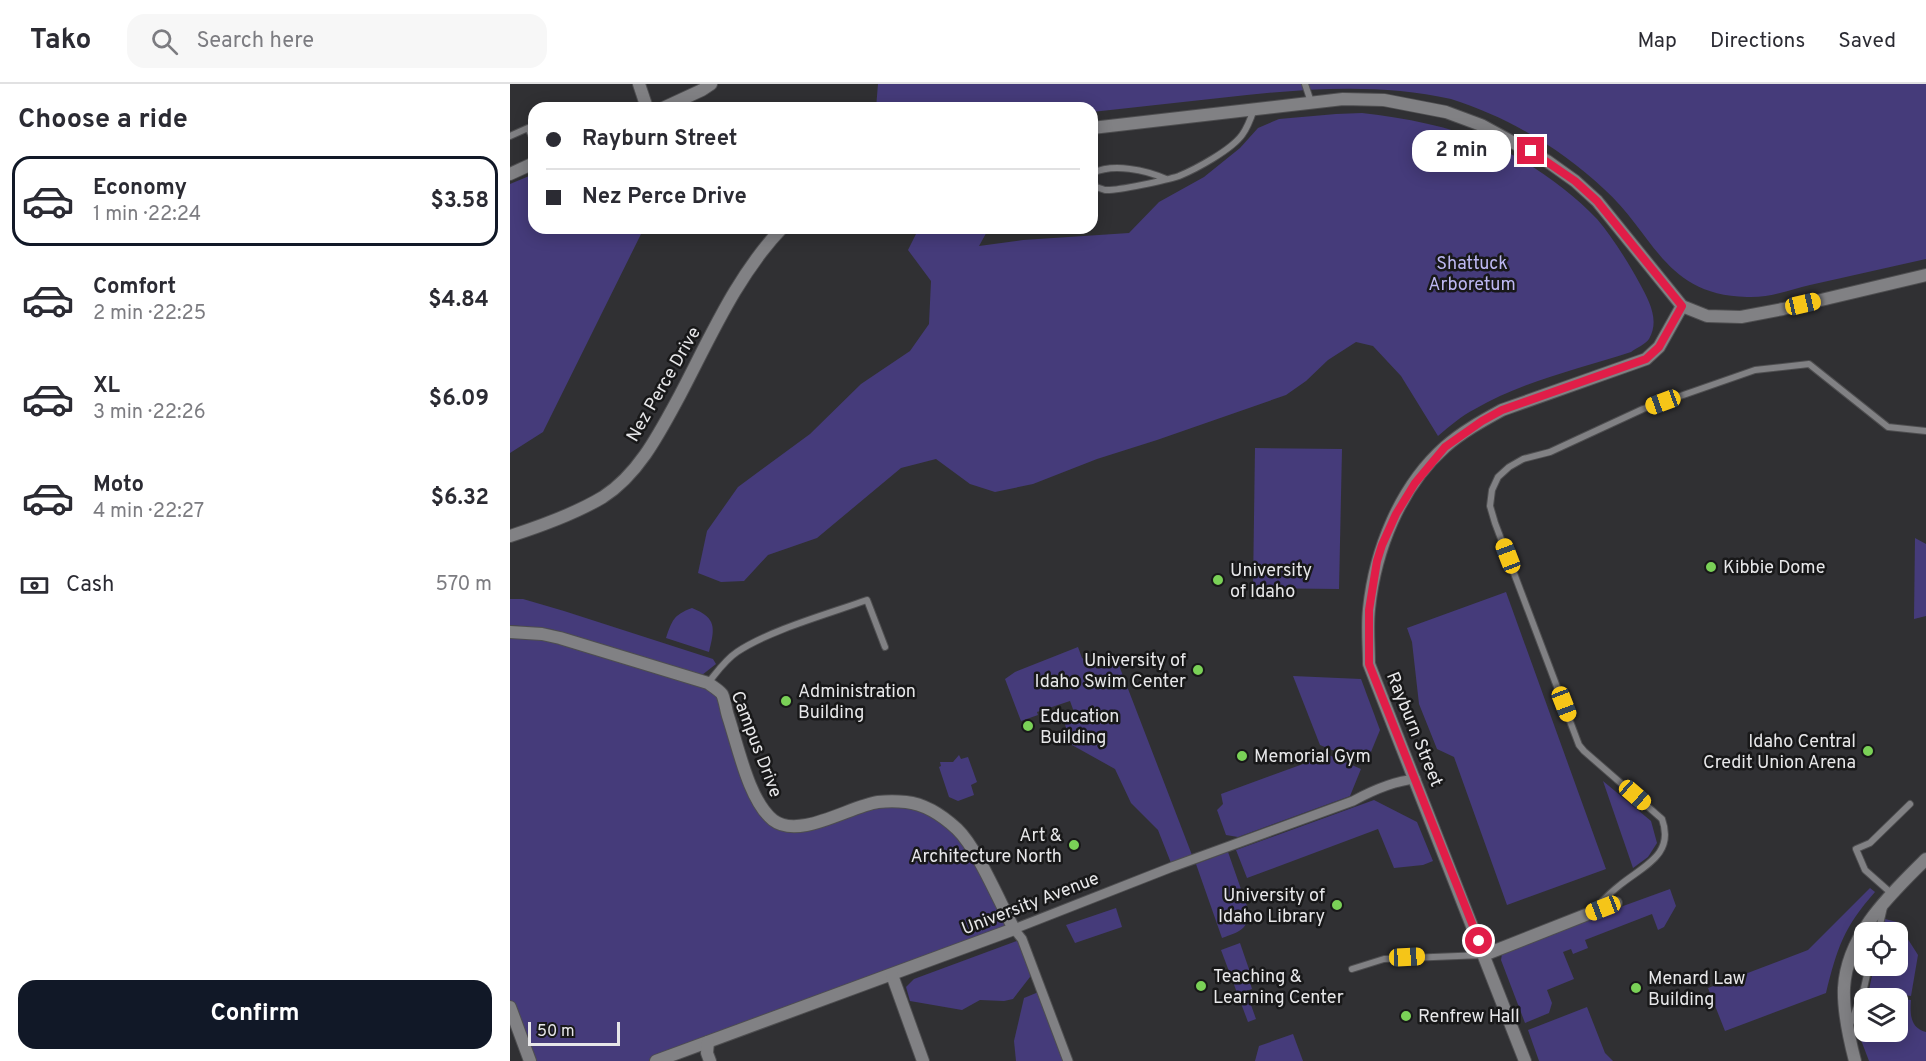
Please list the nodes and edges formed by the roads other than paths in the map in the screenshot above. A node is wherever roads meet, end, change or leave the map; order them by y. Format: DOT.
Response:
graph roads {
  1 [pos="639,84"];
  2 [pos="711,84"];
  3 [pos="1305,84"];
  4 [pos="645,102"];
  5 [pos="676,102"];
  6 [pos="1311,102"];
  7 [pos="1254,109"];
  8 [pos="1098,127"];
  9 [pos="528,128"];
  10 [pos="510,136"];
  11 [pos="528,166"];
  12 [pos="1098,170"];
  13 [pos="510,174"];
  14 [pos="1166,179"];
  15 [pos="1098,188"];
  16 [pos="776,234"];
  17 [pos="1926,275"];
  18 [pos="1682,306"];
  19 [pos="1926,431"];
  20 [pos="510,536"];
  21 [pos="510,632"];
  22 [pos="885,647"];
  23 [pos="708,683"];
  24 [pos="1416,779"];
  25 [pos="1910,804"];
  26 [pos="1926,859"];
  27 [pos="1888,896"];
  28 [pos="1616,903"];
  29 [pos="1590,913"];
  30 [pos="1881,922"];
  31 [pos="1014,929"];
  32 [pos="1484,955"];
  33 [pos="1352,969"];
  34 [pos="892,975"];
  35 [pos="1867,976"];
  36 [pos="510,1007"];
  37 [pos="1848,1031"];
  38 [pos="708,1042"];
  39 [pos="530,1061"];
  40 [pos="656,1061"];
  41 [pos="710,1061"];
  42 [pos="923,1061"];
  43 [pos="1068,1061"];
  44 [pos="1525,1061"];
  45 [pos="1855,1061"];
  1 -- 4 [label="street"];
  2 -- 5 [label="street"];
  3 -- 6 [label="lane"];
  6 -- 7 [label="street"];
  6 -- 18 [label="street"];
  7 -- 8 [label="street"];
  7 -- 14 [label="lane"];
  9 -- 10 [label="lane"];
  11 -- 13 [label="street"];
  12 -- 14 [label="lane"];
  14 -- 15 [label="lane"];
  16 -- 20 [label="street, Nez Perce Drive"];
  17 -- 18 [label="street"];
  18 -- 24 [label="street, Rayburn Street"];
  19 -- 29 [label="lane"];
  21 -- 23 [label="street, Campus Drive"];
  22 -- 23 [label="lane"];
  23 -- 31 [label="street, Campus Drive"];
  24 -- 31 [label="street, University Avenue"];
  24 -- 32 [label="street, Rayburn Street"];
  25 -- 27 [label="lane"];
  26 -- 27 [label="street"];
  27 -- 30 [label="lane"];
  27 -- 37 [label="street"];
  28 -- 29 [label="street"];
  29 -- 32 [label="street"];
  31 -- 34 [label="street, University Avenue"];
  31 -- 43 [label="street"];
  32 -- 33 [label="lane"];
  32 -- 44 [label="street, Rayburn Street"];
  34 -- 38 [label="street, University Avenue"];
  34 -- 42 [label="street"];
  35 -- 37 [label="lane"];
  36 -- 39 [label="street"];
  37 -- 45 [label="street"];
  38 -- 40 [label="street, University Avenue"];
  38 -- 41 [label="street"];
}
